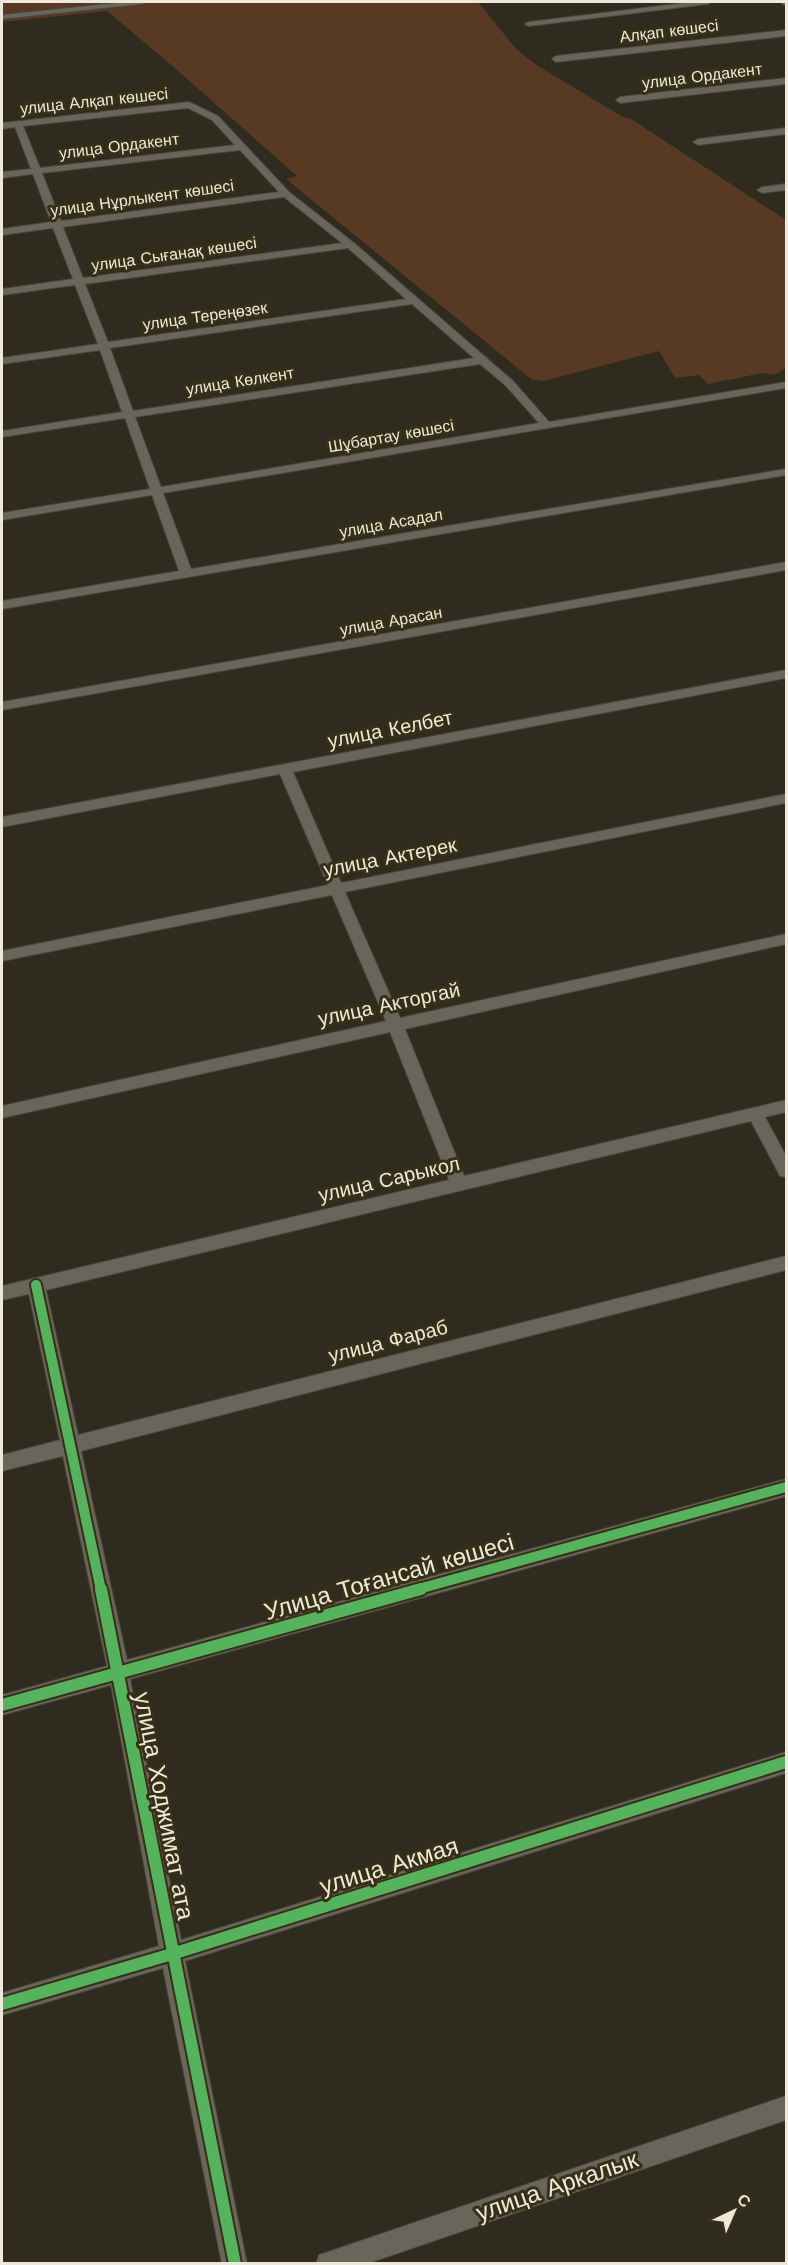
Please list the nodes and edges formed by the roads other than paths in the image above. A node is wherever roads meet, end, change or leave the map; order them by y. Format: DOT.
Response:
graph roads {
  1 [pos="142,2"];
  2 [pos="708,2"];
  3 [pos="2,17"];
  4 [pos="529,24"];
  5 [pos="786,33"];
  6 [pos="556,59"];
  7 [pos="786,81"];
  8 [pos="620,100"];
  9 [pos="18,124"];
  10 [pos="2,126"];
  11 [pos="786,131"];
  12 [pos="698,142"];
  13 [pos="240,147"];
  14 [pos="35,171"];
  15 [pos="2,175"];
  16 [pos="786,187"];
  17 [pos="762,190"];
  18 [pos="286,194"];
  19 [pos="57,225"];
  20 [pos="2,232"];
  21 [pos="350,245"];
  22 [pos="79,282"];
  23 [pos="2,292"];
  24 [pos="413,301"];
  25 [pos="104,346"];
  26 [pos="483,360"];
  27 [pos="2,361"];
  28 [pos="786,385"];
  29 [pos="130,415"];
  30 [pos="547,426"];
  31 [pos="2,434"];
  32 [pos="786,472"];
  33 [pos="158,492"];
  34 [pos="2,517"];
  35 [pos="786,566"];
  36 [pos="187,574"];
  37 [pos="2,605"];
  38 [pos="786,674"];
  39 [pos="2,706"];
  40 [pos="285,769"];
  41 [pos="786,798"];
  42 [pos="2,822"];
  43 [pos="336,890"];
  44 [pos="786,939"];
  45 [pos="2,957"];
  46 [pos="395,1024"];
  47 [pos="786,1106"];
  48 [pos="2,1112"];
  49 [pos="755,1113"];
  50 [pos="786,1171"];
  51 [pos="459,1184"];
  52 [pos="786,1263"];
  53 [pos="36,1285"];
  54 [pos="2,1293"];
  55 [pos="70,1446"];
  56 [pos="2,1463"];
  57 [pos="786,1487"];
  58 [pos="119,1673"];
  59 [pos="2,1705"];
  60 [pos="786,1762"];
  61 [pos="172,1954"];
  62 [pos="2,2004"];
  63 [pos="786,2108"];
  64 [pos="235,2264"];
  65 [pos="328,2264"];
  1 -- 3 [label="street"];
  2 -- 4 [label="street"];
  5 -- 6 [label="street, Алқап көшесі"];
  7 -- 8 [label="street, улица Ордакент"];
  9 -- 10 [label="street, улица Алқап көшесі"];
  9 -- 13 [label="street, улица Алқап көшесі"];
  9 -- 14 [label="street"];
  11 -- 12 [label="street"];
  13 -- 14 [label="street, улица Ордакент"];
  13 -- 18 [label="street"];
  14 -- 15 [label="street, улица Ордакент"];
  14 -- 19 [label="street"];
  16 -- 17 [label="street"];
  18 -- 19 [label="street, улица Нұрлыкент көшесі"];
  18 -- 21 [label="street"];
  19 -- 20 [label="street, улица Нұрлыкент көшесі"];
  19 -- 22 [label="street"];
  21 -- 22 [label="street, улица Сығанақ көшесі"];
  21 -- 24 [label="street"];
  22 -- 23 [label="street, улица Сығанақ көшесі"];
  22 -- 25 [label="street"];
  24 -- 25 [label="street, улица Тереңөзек"];
  24 -- 26 [label="street"];
  25 -- 27 [label="street, улица Тереңөзек"];
  25 -- 29 [label="street"];
  26 -- 29 [label="street, улица Көлкент"];
  26 -- 30 [label="street"];
  28 -- 30 [label="street, Шұбартау көшесі"];
  29 -- 31 [label="street, улица Көлкент"];
  29 -- 33 [label="street"];
  30 -- 33 [label="street, Шұбартау көшесі"];
  32 -- 36 [label="street, улица Асадал"];
  33 -- 34 [label="street, Шұбартау көшесі"];
  33 -- 36 [label="street"];
  35 -- 39 [label="street, улица Арасан"];
  36 -- 37 [label="street, улица Асадал"];
  38 -- 40 [label="street, улица Келбет"];
  40 -- 42 [label="street, улица Келбет"];
  40 -- 43 [label="street"];
  41 -- 43 [label="street, улица Актерек"];
  43 -- 45 [label="street, улица Актерек"];
  43 -- 46 [label="street"];
  44 -- 46 [label="street, улица Акторгай"];
  46 -- 48 [label="street, улица Акторгай"];
  46 -- 51 [label="street"];
  47 -- 49 [label="street, улица Сарыкол"];
  49 -- 50 [label="street"];
  49 -- 51 [label="street, улица Сарыкол"];
  51 -- 53 [label="street, улица Сарыкол"];
  52 -- 55 [label="street, улица Фараб"];
  53 -- 54 [label="street, улица Сарыкол"];
  53 -- 55 [label="street, улица Ходжимат ата"];
  55 -- 56 [label="street, улица Фараб"];
  55 -- 58 [label="street, улица Ходжимат ата"];
  57 -- 58 [label="street, Улица Тоғансай көшесі"];
  58 -- 59 [label="street, Улица Тоғансай көшесі"];
  58 -- 61 [label="street, улица Ходжимат ата"];
  60 -- 61 [label="street, улица Акмая"];
  61 -- 62 [label="street, улица Акмая"];
  61 -- 64 [label="street, улица Ходжимат ата"];
  63 -- 65 [label="street, улица Аркалык"];
}
